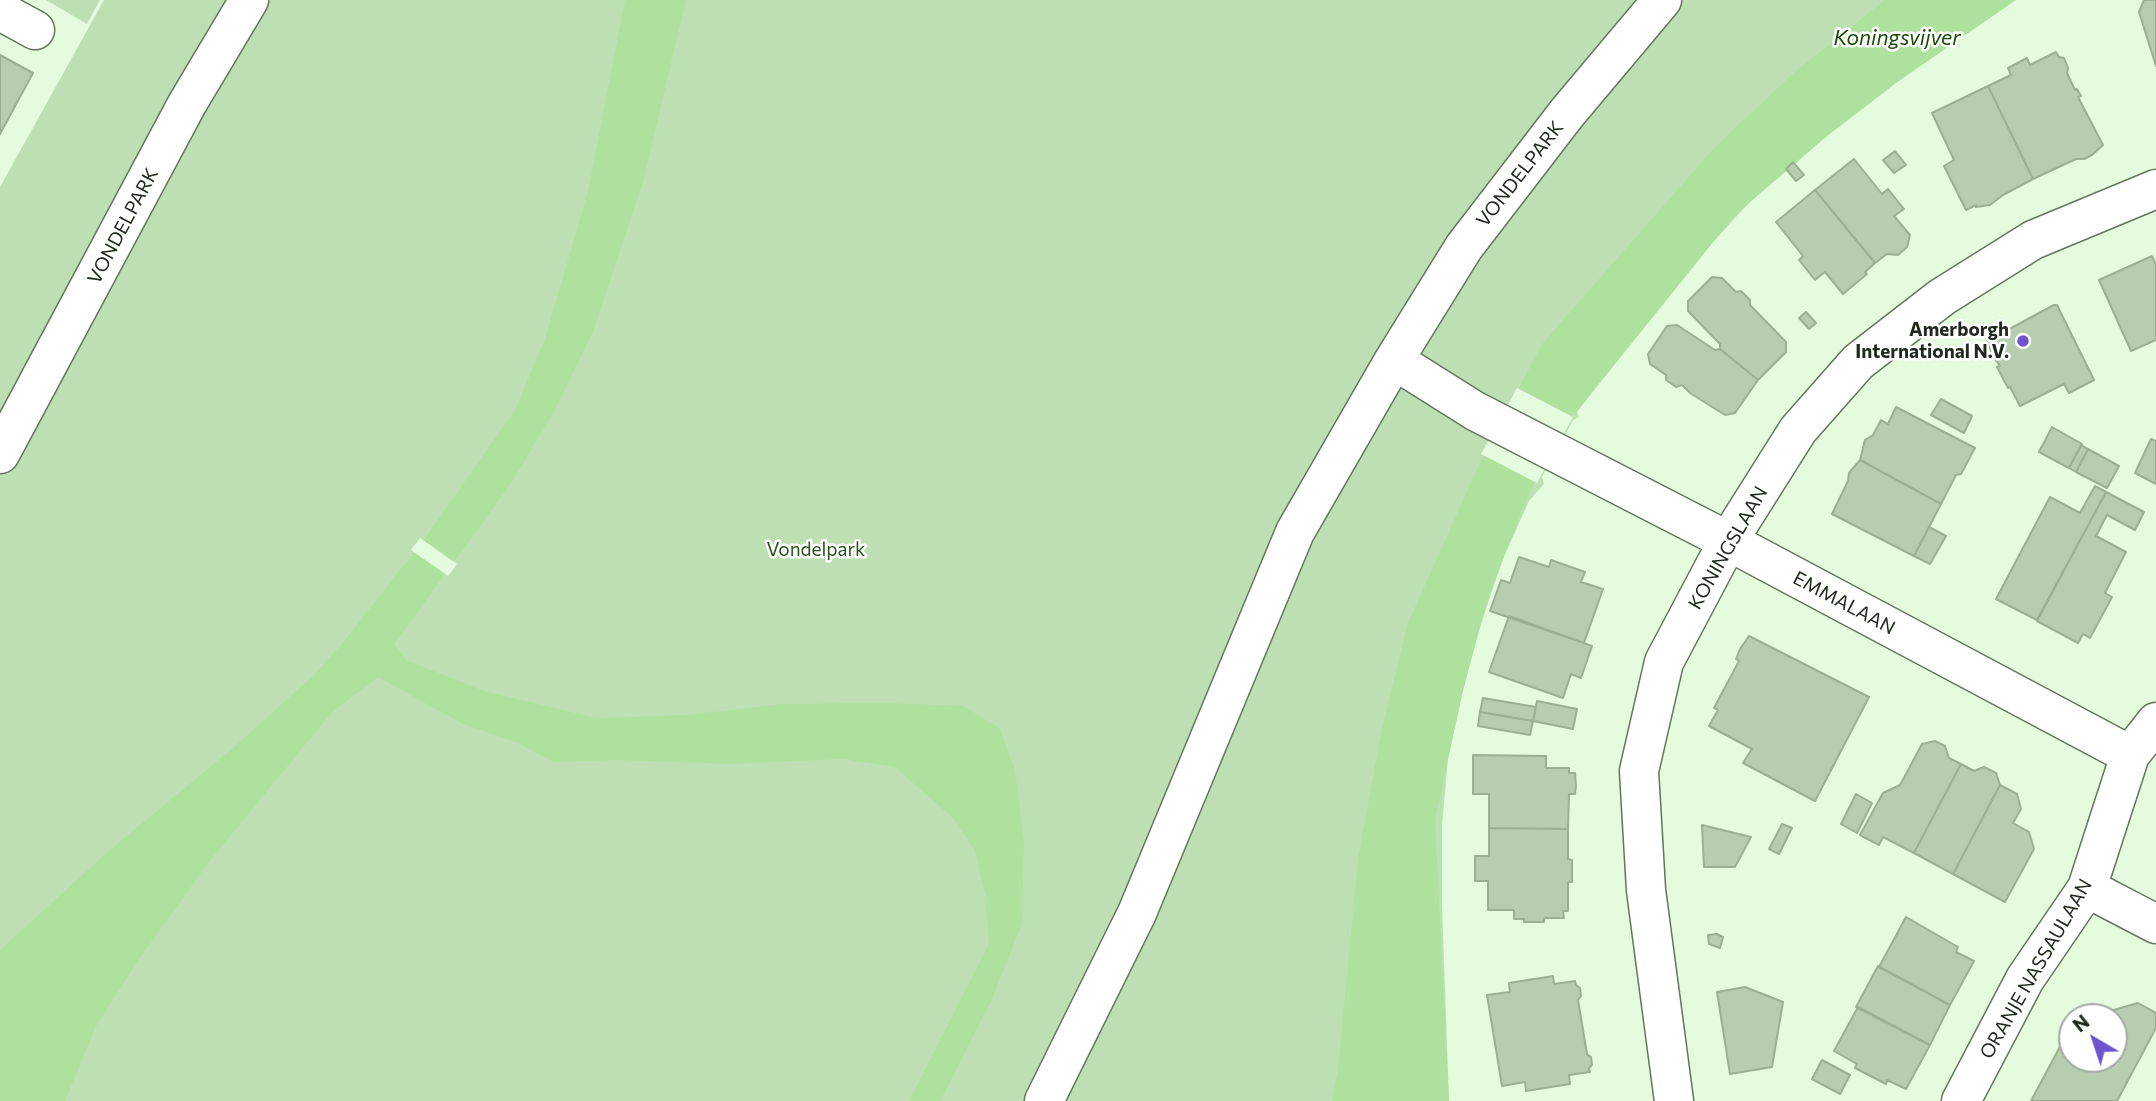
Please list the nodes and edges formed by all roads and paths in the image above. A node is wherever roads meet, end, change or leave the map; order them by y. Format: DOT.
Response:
graph roads {
  1 [pos="249,0"];
  2 [pos="1662,0"];
  3 [pos="0,12"];
  4 [pos="35,30"];
  5 [pos="2156,188"];
  6 [pos="1394,360"];
  7 [pos="0,454"];
  8 [pos="1728,541"];
  9 [pos="2156,722"];
  10 [pos="2130,755"];
  11 [pos="2087,888"];
  12 [pos="2156,924"];
  13 [pos="1044,1101"];
  14 [pos="1674,1101"];
  15 [pos="1961,1101"];
  1 -- 7 [label="street, VONDELPARK"];
  2 -- 6 [label="street, VONDELPARK"];
  3 -- 4 [label="street"];
  5 -- 8 [label="street, KONINGSLAAN"];
  6 -- 8 [label="street, EMMALAAN"];
  6 -- 13 [label="street, VONDELPARK"];
  8 -- 10 [label="street, EMMALAAN"];
  8 -- 14 [label="street, KONINGSLAAN"];
  9 -- 10 [label="street, ORANJE NASSAULAAN"];
  10 -- 11 [label="street, ORANJE NASSAULAAN"];
  11 -- 12 [label="street"];
  11 -- 15 [label="street, ORANJE NASSAULAAN"];
}
